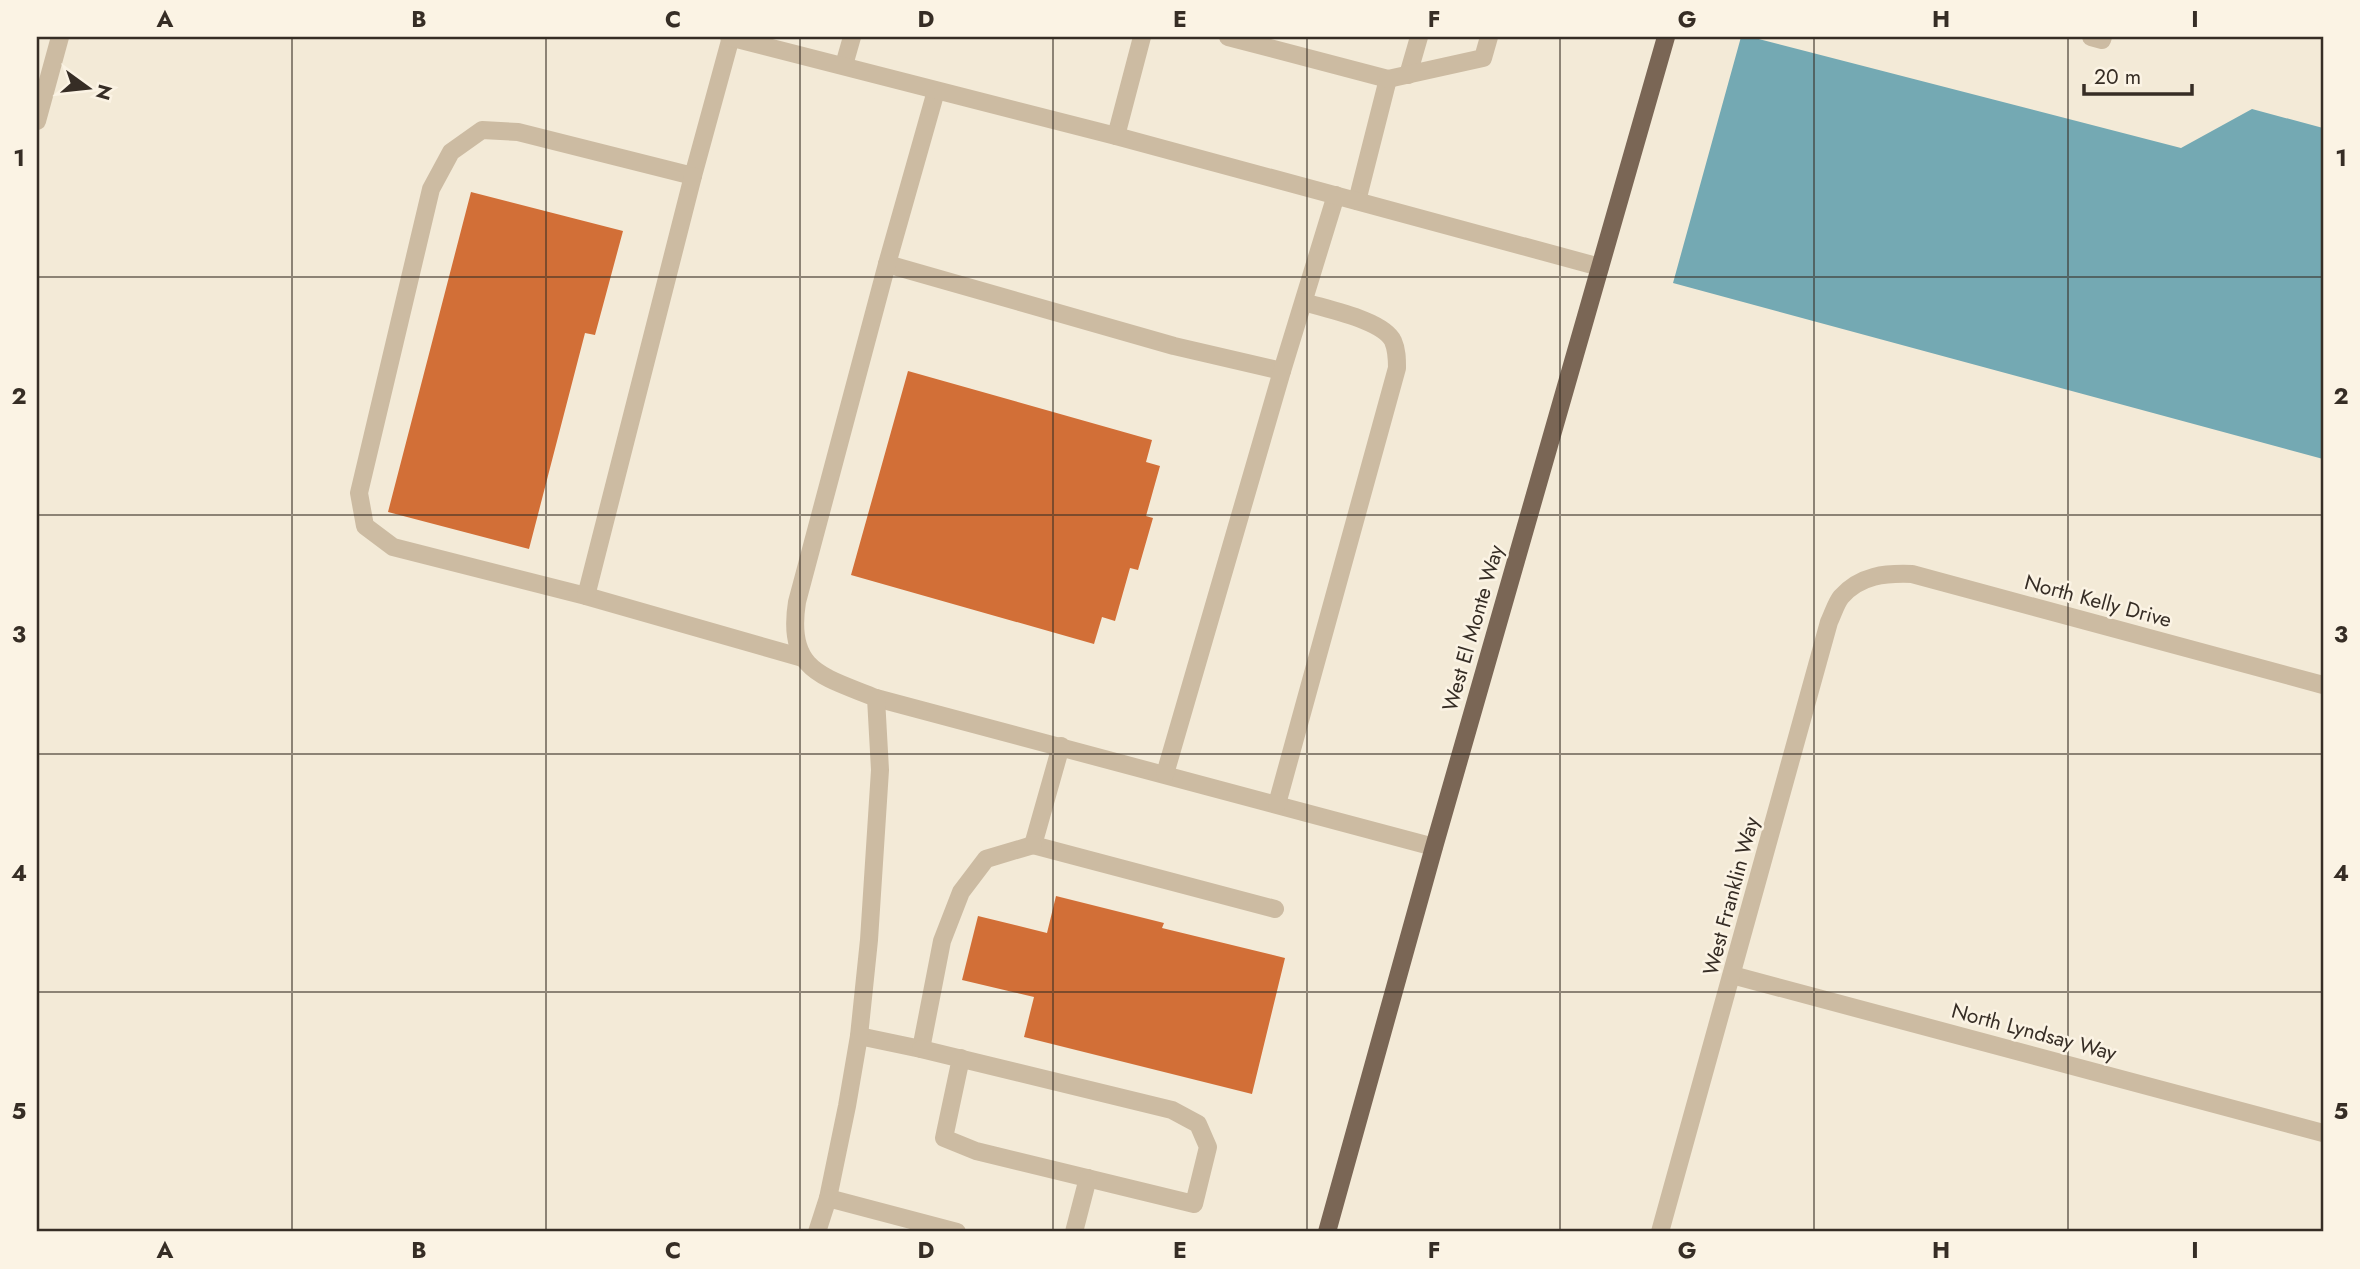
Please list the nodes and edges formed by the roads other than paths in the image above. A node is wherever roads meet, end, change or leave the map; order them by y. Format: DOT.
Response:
graph roads {
  1 [pos="60,37"];
  2 [pos="730,37"];
  3 [pos="852,37"];
  4 [pos="1142,37"];
  5 [pos="1227,37"];
  6 [pos="1419,37"];
  7 [pos="1489,37"];
  8 [pos="1666,37"];
  9 [pos="2091,37"];
  10 [pos="2103,37"];
  11 [pos="844,65"];
  12 [pos="1408,75"];
  13 [pos="1388,79"];
  14 [pos="936,91"];
  15 [pos="37,121"];
  16 [pos="1116,136"];
  17 [pos="693,176"];
  18 [pos="1336,195"];
  19 [pos="1357,201"];
  20 [pos="887,264"];
  21 [pos="1601,267"];
  22 [pos="1304,302"];
  23 [pos="1282,371"];
  24 [pos="1861,581"];
  25 [pos="586,596"];
  26 [pos="803,658"];
  27 [pos="2323,685"];
  28 [pos="876,698"];
  29 [pos="1061,746"];
  30 [pos="1165,774"];
  31 [pos="1277,804"];
  32 [pos="1033,845"];
  33 [pos="1434,846"];
  34 [pos="1275,909"];
  35 [pos="1732,975"];
  36 [pos="859,1035"];
  37 [pos="920,1049"];
  38 [pos="961,1058"];
  39 [pos="2323,1133"];
  40 [pos="1088,1178"];
  41 [pos="828,1198"];
  42 [pos="817,1232"];
  43 [pos="957,1232"];
  44 [pos="1074,1232"];
  45 [pos="1327,1232"];
  46 [pos="1660,1232"];
  1 -- 15 [label="street"];
  2 -- 11 [label="street"];
  2 -- 17 [label="street"];
  3 -- 11 [label="street"];
  4 -- 16 [label="street"];
  5 -- 13 [label="street"];
  6 -- 12 [label="street"];
  7 -- 12 [label="street"];
  8 -- 21 [label="main road, West El Monte Way"];
  9 -- 10 [label="street"];
  11 -- 14 [label="street"];
  12 -- 13 [label="street"];
  13 -- 19 [label="street"];
  14 -- 16 [label="street"];
  14 -- 20 [label="street"];
  16 -- 18 [label="street"];
  17 -- 25 [label="street"];
  17 -- 25 [label="street"];
  18 -- 19 [label="street"];
  18 -- 22 [label="street"];
  19 -- 21 [label="street"];
  20 -- 23 [label="street"];
  20 -- 26 [label="street"];
  21 -- 33 [label="main road, West El Monte Way"];
  22 -- 23 [label="street"];
  22 -- 31 [label="street"];
  23 -- 30 [label="street"];
  24 -- 27 [label="street, North Kelly Drive"];
  24 -- 35 [label="street, West Franklin Way"];
  25 -- 26 [label="street"];
  26 -- 28 [label="street"];
  28 -- 29 [label="street"];
  28 -- 36 [label="street"];
  29 -- 30 [label="street"];
  29 -- 32 [label="street"];
  30 -- 31 [label="street"];
  31 -- 33 [label="street"];
  32 -- 34 [label="street"];
  32 -- 37 [label="street"];
  33 -- 45 [label="main road, West El Monte Way"];
  35 -- 39 [label="street, North Lyndsay Way"];
  35 -- 46 [label="street, West Franklin Way"];
  36 -- 37 [label="street"];
  36 -- 41 [label="street"];
  37 -- 38 [label="street"];
  38 -- 40 [label="street"];
  38 -- 40 [label="street"];
  40 -- 44 [label="street"];
  41 -- 42 [label="street"];
  41 -- 43 [label="street"];
}
